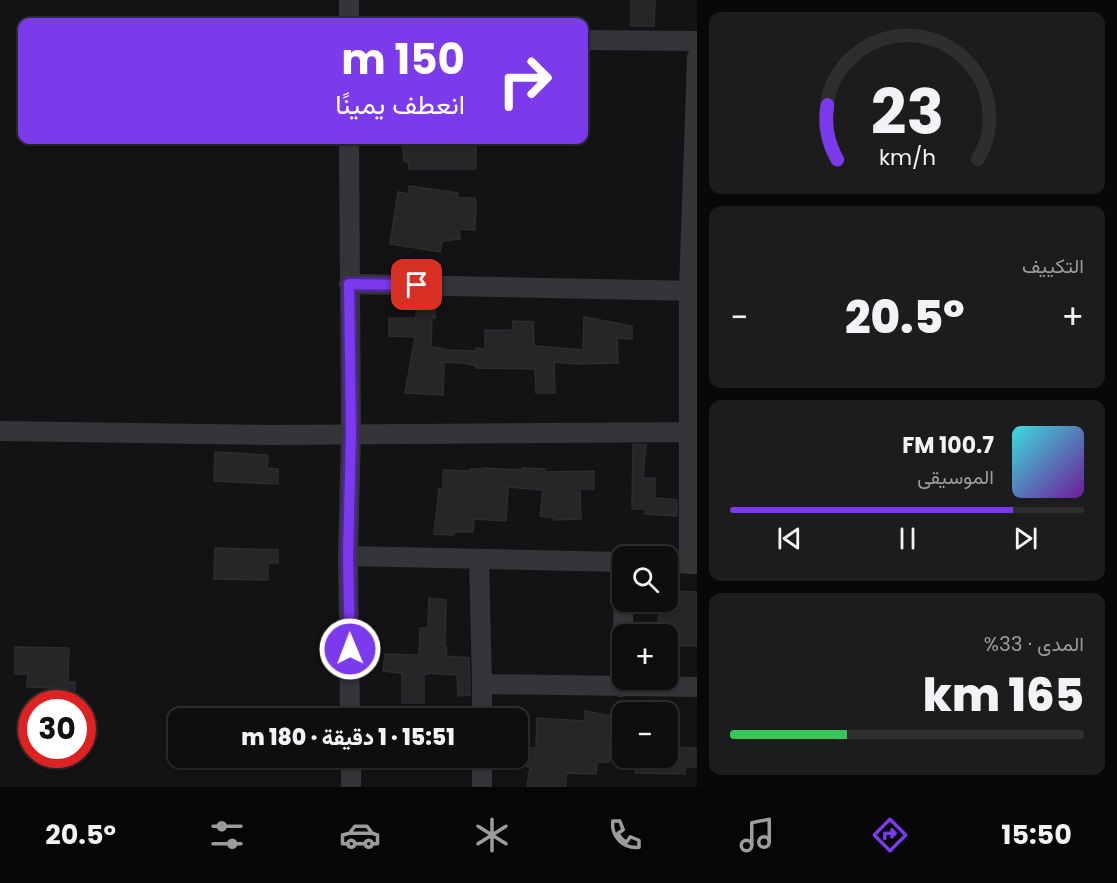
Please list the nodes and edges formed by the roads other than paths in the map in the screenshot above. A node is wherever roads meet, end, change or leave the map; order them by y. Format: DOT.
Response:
graph roads {
  1 [pos="349,0"];
  2 [pos="349,18"];
  3 [pos="588,40"];
  4 [pos="697,41"];
  5 [pos="697,57"];
  6 [pos="349,144"];
  7 [pos="695,167"];
  8 [pos="349,284"];
  9 [pos="693,291"];
  10 [pos="0,431"];
  11 [pos="693,432"];
  12 [pos="351,434"];
  13 [pos="348,556"];
  14 [pos="479,559"];
  15 [pos="612,562"];
  16 [pos="678,563"];
  17 [pos="693,564"];
  18 [pos="482,684"];
  19 [pos="612,687"];
  20 [pos="678,687"];
  21 [pos="697,687"];
  22 [pos="350,708"];
  23 [pos="482,708"];
  24 [pos="351,768"];
  25 [pos="482,768"];
  26 [pos="351,787"];
  27 [pos="482,787"];
  1 -- 2 [label="street"];
  3 -- 4 [label="street"];
  5 -- 7 [label="street"];
  6 -- 8 [label="street"];
  7 -- 9 [label="street"];
  8 -- 9 [label="street"];
  8 -- 12 [label="street"];
  9 -- 11 [label="street"];
  10 -- 12 [label="street"];
  11 -- 12 [label="street"];
  11 -- 17 [label="street"];
  12 -- 13 [label="street"];
  13 -- 14 [label="street"];
  13 -- 22 [label="street"];
  14 -- 15 [label="street"];
  14 -- 18 [label="street"];
  16 -- 17 [label="street"];
  18 -- 19 [label="street"];
  18 -- 23 [label="street"];
  20 -- 21 [label="street"];
  24 -- 26 [label="street"];
  25 -- 27 [label="street"];
}
